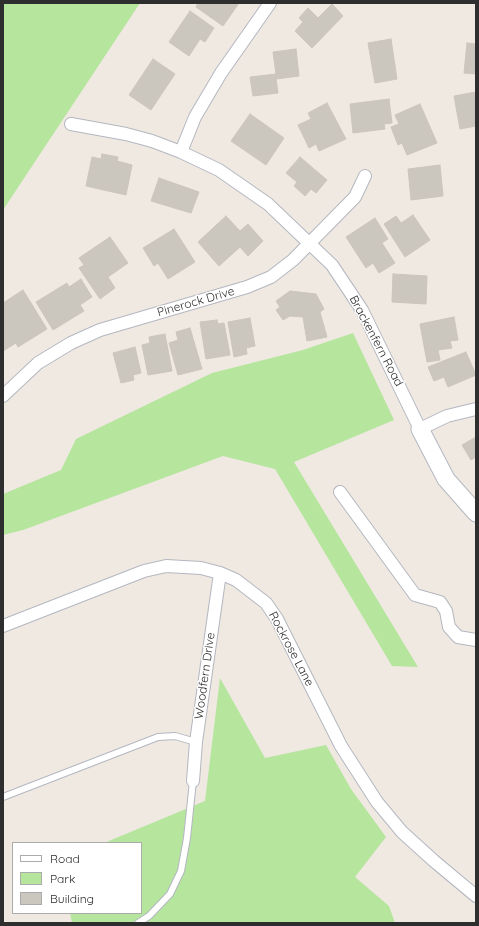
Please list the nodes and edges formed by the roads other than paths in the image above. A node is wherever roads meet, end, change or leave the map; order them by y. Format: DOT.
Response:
graph roads {
  1 [pos="270,3"];
  2 [pos="71,124"];
  3 [pos="182,152"];
  4 [pos="365,176"];
  5 [pos="308,242"];
  6 [pos="3,396"];
  7 [pos="476,409"];
  8 [pos="420,428"];
  9 [pos="340,492"];
  10 [pos="476,513"];
  11 [pos="220,572"];
  12 [pos="3,626"];
  13 [pos="476,640"];
  14 [pos="196,742"];
  15 [pos="193,781"];
  16 [pos="3,797"];
  17 [pos="476,896"];
  18 [pos="138,923"];
  1 -- 3 [label="street"];
  2 -- 3 [label="street, Brackenfern Road"];
  3 -- 5 [label="street, Brackenfern Road"];
  4 -- 5 [label="street, Pinerock Drive"];
  5 -- 6 [label="street, Pinerock Drive"];
  5 -- 8 [label="street, Brackenfern Road"];
  7 -- 8 [label="street"];
  8 -- 10 [label="street, Brackenfern Road"];
  9 -- 13 [label="street"];
  11 -- 12 [label="street, Rockrose Lane"];
  11 -- 14 [label="street, Woodfern Drive"];
  11 -- 17 [label="street, Rockrose Lane"];
  14 -- 15 [label="street, Woodfern Drive"];
  14 -- 16 [label="lane"];
  15 -- 18 [label="lane"];
}
